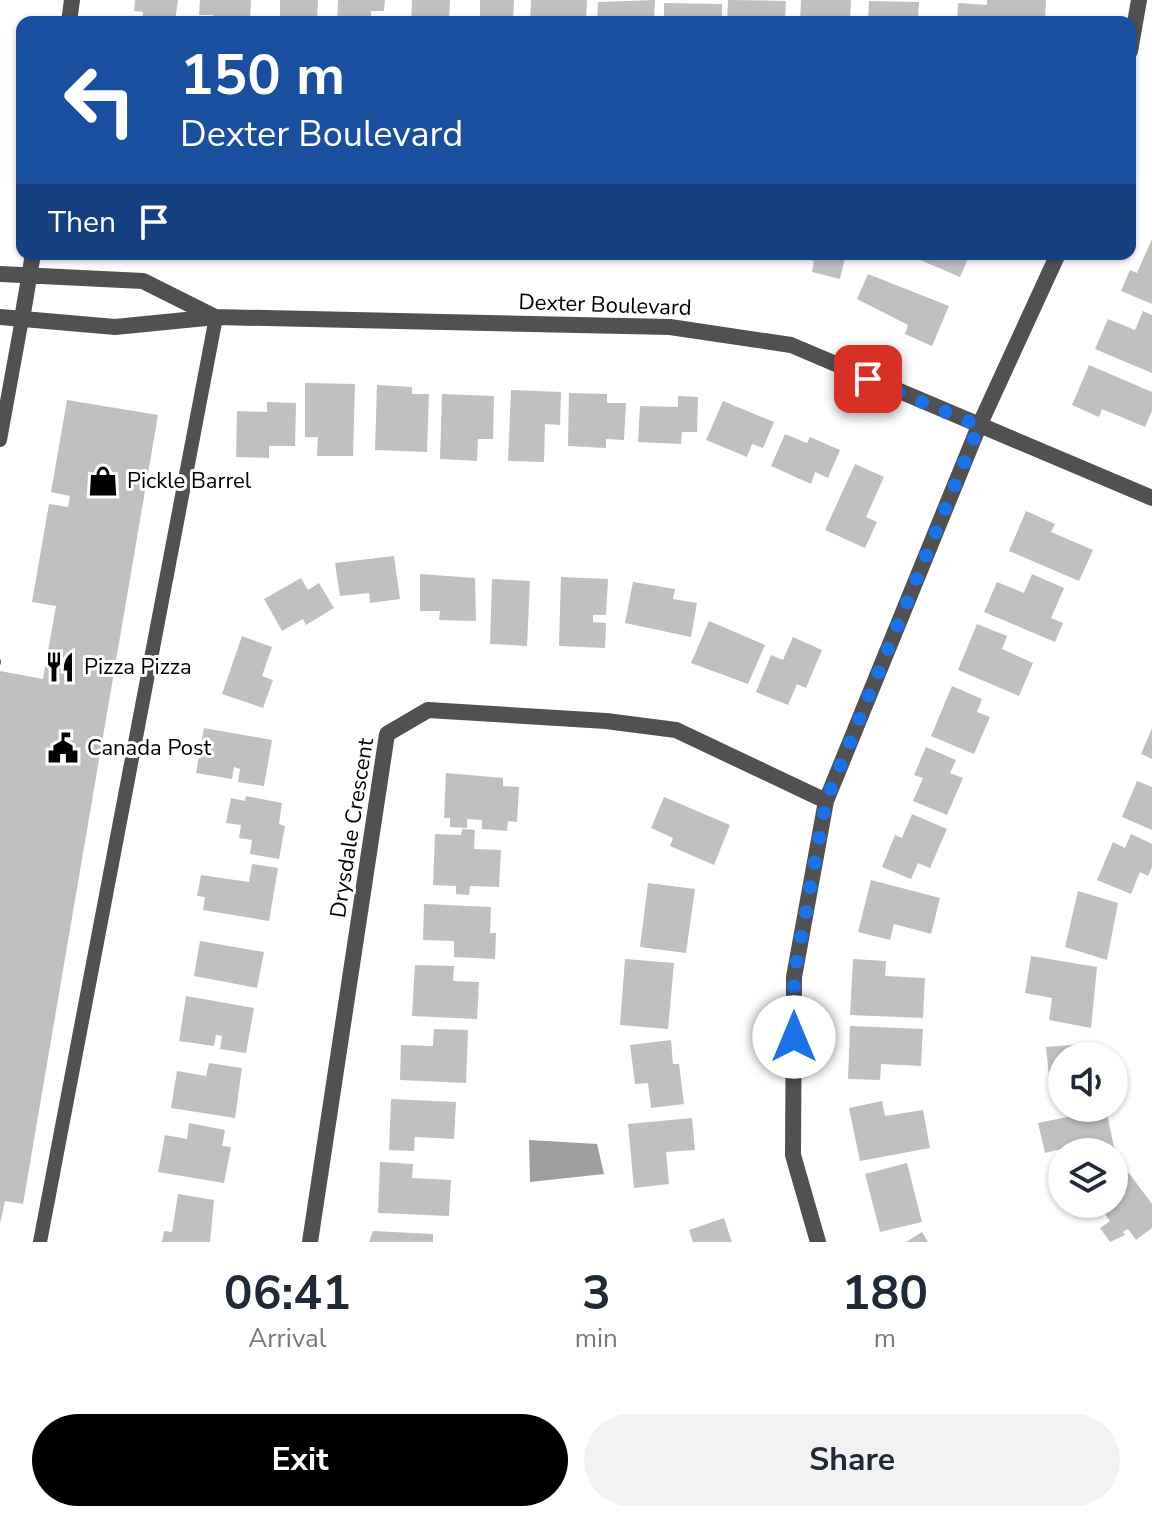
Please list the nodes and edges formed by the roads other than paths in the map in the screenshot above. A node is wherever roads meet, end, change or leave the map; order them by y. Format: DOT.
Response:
graph roads {
  1 [pos="32,260"];
  2 [pos="1055,260"];
  3 [pos="0,274"];
  4 [pos="30,275"];
  5 [pos="0,317"];
  6 [pos="216,317"];
  7 [pos="22,319"];
  8 [pos="4,398"];
  9 [pos="979,426"];
  10 [pos="0,440"];
  11 [pos="1152,498"];
  12 [pos="826,801"];
  13 [pos="40,1242"];
  14 [pos="310,1242"];
  15 [pos="818,1242"];
  1 -- 4 [label="street"];
  2 -- 9 [label="street"];
  3 -- 4 [label="street, Dexter Boulevard"];
  4 -- 6 [label="street, Dexter Boulevard"];
  4 -- 7 [label="street"];
  5 -- 7 [label="street, Dexter Boulevard"];
  6 -- 7 [label="street, Dexter Boulevard"];
  6 -- 9 [label="street, Dexter Boulevard"];
  6 -- 13 [label="lane"];
  7 -- 8 [label="lane"];
  8 -- 10 [label="lane"];
  9 -- 11 [label="street, Dexter Boulevard"];
  9 -- 12 [label="street"];
  12 -- 14 [label="street, Drysdale Crescent"];
  12 -- 15 [label="street"];
}
